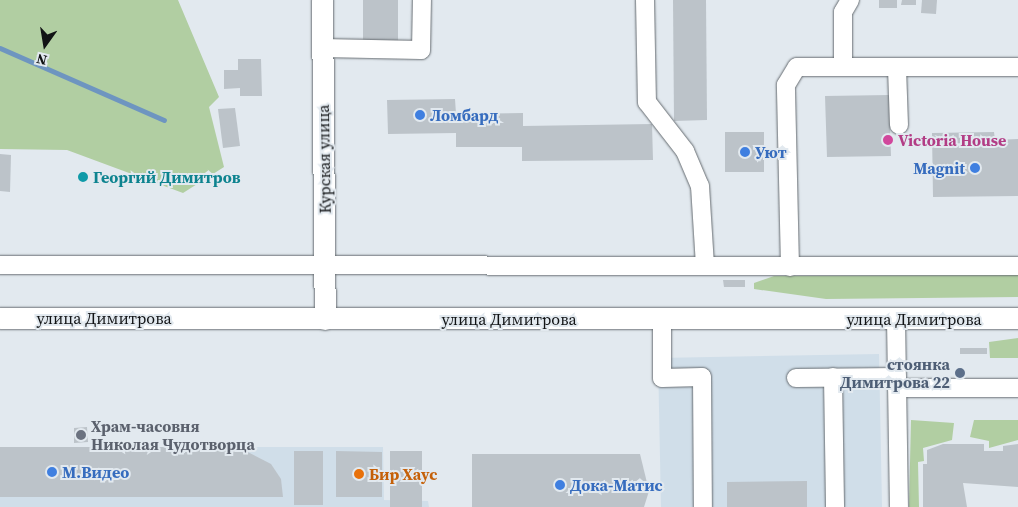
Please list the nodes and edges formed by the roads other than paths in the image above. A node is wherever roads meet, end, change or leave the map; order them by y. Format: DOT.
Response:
graph roads {
  1 [pos="322,0"];
  2 [pos="422,0"];
  3 [pos="645,0"];
  4 [pos="850,0"];
  5 [pos="322,48"];
  6 [pos="843,65"];
  7 [pos="897,68"];
  8 [pos="1018,68"];
  9 [pos="899,125"];
  10 [pos="325,263"];
  11 [pos="0,265"];
  12 [pos="705,265"];
  13 [pos="1018,266"];
  14 [pos="790,267"];
  15 [pos="0,318"];
  16 [pos="1018,318"];
  17 [pos="325,319"];
  18 [pos="662,319"];
  19 [pos="896,319"];
  20 [pos="796,378"];
  21 [pos="833,378"];
  22 [pos="897,383"];
  23 [pos="1018,388"];
  24 [pos="703,507"];
  25 [pos="834,507"];
  26 [pos="899,507"];
  1 -- 5 [label="main road, Курская улица"];
  2 -- 5 [label="street"];
  3 -- 12 [label="street"];
  4 -- 6 [label="street"];
  5 -- 10 [label="main road, Курская улица"];
  6 -- 7 [label="street"];
  6 -- 14 [label="street"];
  7 -- 8 [label="street"];
  7 -- 9 [label="street"];
  10 -- 11 [label="street"];
  10 -- 12 [label="street"];
  10 -- 17 [label="main road, Курская улица"];
  12 -- 14 [label="street"];
  13 -- 14 [label="street"];
  15 -- 17 [label="main road, улица Димитрова"];
  16 -- 19 [label="main road, улица Димитрова"];
  17 -- 18 [label="main road, улица Димитрова"];
  18 -- 19 [label="main road, улица Димитрова"];
  18 -- 24 [label="street"];
  19 -- 22 [label="street"];
  20 -- 21 [label="street"];
  21 -- 22 [label="street"];
  21 -- 25 [label="street"];
  22 -- 23 [label="street"];
  22 -- 26 [label="street"];
}
